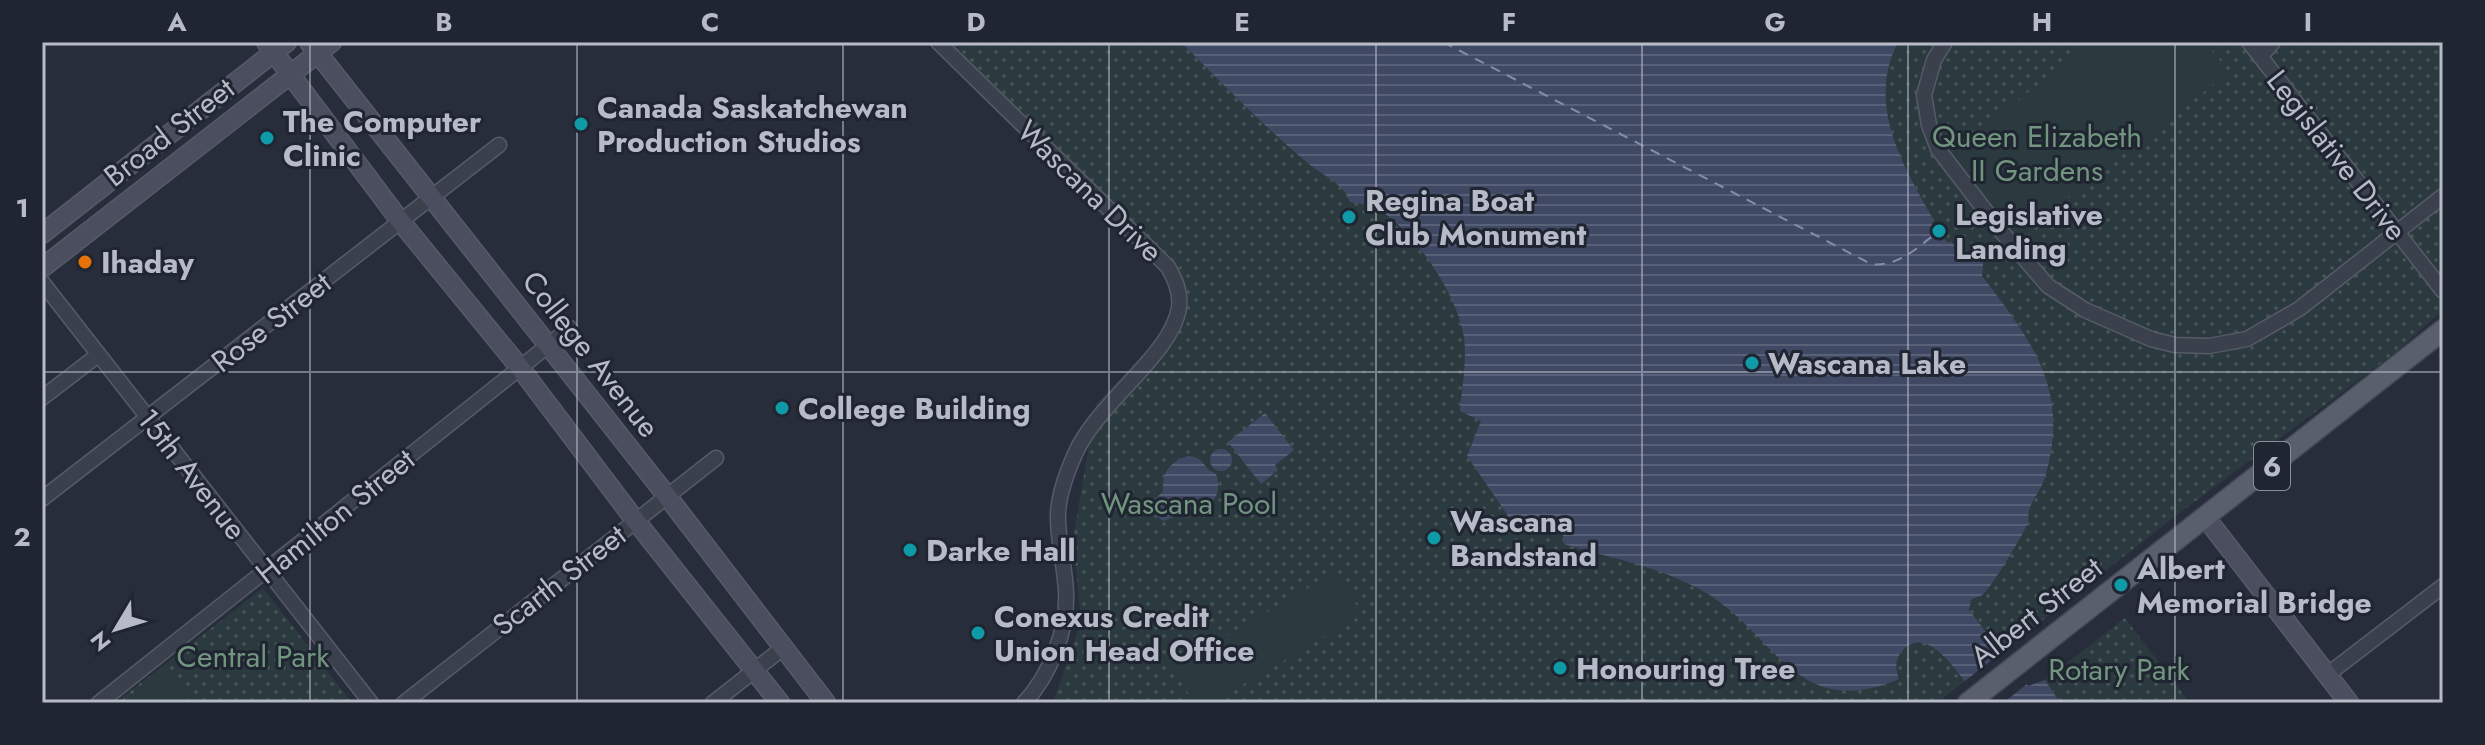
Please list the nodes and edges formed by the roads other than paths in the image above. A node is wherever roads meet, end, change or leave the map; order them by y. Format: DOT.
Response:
graph roads {
  1 [pos="938,42"];
  2 [pos="1945,42"];
  3 [pos="2249,42"];
  4 [pos="2273,42"];
  5 [pos="275,45"];
  6 [pos="320,46"];
  7 [pos="2261,56"];
  8 [pos="291,74"];
  9 [pos="499,145"];
  10 [pos="2443,196"];
  11 [pos="431,198"];
  12 [pos="401,222"];
  13 [pos="2397,232"];
  14 [pos="42,234"];
  15 [pos="42,268"];
  16 [pos="42,282"];
  17 [pos="2443,291"];
  18 [pos="570,328"];
  19 [pos="2443,330"];
  20 [pos="549,346"];
  21 [pos="98,355"];
  22 [pos="521,369"];
  23 [pos="42,398"];
  24 [pos="147,418"];
  25 [pos="716,458"];
  26 [pos="667,496"];
  27 [pos="42,499"];
  28 [pos="2206,518"];
  29 [pos="635,520"];
  30 [pos="267,571"];
  31 [pos="2443,586"];
  32 [pos="783,648"];
  33 [pos="754,671"];
  34 [pos="2327,675"];
  35 [pos="99,703"];
  36 [pos="371,703"];
  37 [pos="404,703"];
  38 [pos="713,703"];
  39 [pos="780,703"];
  40 [pos="826,703"];
  41 [pos="1024,703"];
  42 [pos="1968,703"];
  43 [pos="2349,703"];
  1 -- 41 [label="street, Wascana Drive"];
  2 -- 13 [label="street"];
  3 -- 7 [label="street, Legislative Drive"];
  4 -- 7 [label="street, Legislative Drive"];
  5 -- 8 [label="main road"];
  5 -- 14 [label="main road, Broad Street"];
  6 -- 8 [label="main road, Broad Street"];
  6 -- 11 [label="main road, College Avenue"];
  7 -- 13 [label="street, Legislative Drive"];
  8 -- 12 [label="main road"];
  8 -- 15 [label="main road, Broad Street"];
  9 -- 11 [label="street, Rose Street"];
  10 -- 13 [label="street"];
  11 -- 12 [label="street, Rose Street"];
  11 -- 20 [label="main road, College Avenue"];
  12 -- 22 [label="main road"];
  12 -- 24 [label="street, Rose Street"];
  13 -- 17 [label="street, Legislative Drive"];
  16 -- 21 [label="street, 15th Avenue"];
  18 -- 20 [label="street, Hamilton Street"];
  19 -- 28 [label="main road, Albert Street / 6"];
  20 -- 22 [label="street, Hamilton Street"];
  20 -- 26 [label="main road, College Avenue"];
  21 -- 23 [label="street"];
  21 -- 24 [label="street, 15th Avenue"];
  22 -- 29 [label="main road"];
  22 -- 30 [label="street, Hamilton Street"];
  24 -- 27 [label="street, Rose Street"];
  24 -- 30 [label="street, 15th Avenue"];
  25 -- 26 [label="street, Scarth Street"];
  26 -- 29 [label="street, Scarth Street"];
  26 -- 32 [label="main road, College Avenue"];
  28 -- 34 [label="main road"];
  28 -- 42 [label="main road, Albert Street / 6"];
  29 -- 33 [label="main road"];
  29 -- 37 [label="street, Scarth Street"];
  30 -- 35 [label="street, Hamilton Street"];
  30 -- 36 [label="street, 15th Avenue"];
  31 -- 34 [label="street"];
  32 -- 33 [label="street"];
  32 -- 40 [label="main road, College Avenue"];
  33 -- 38 [label="street"];
  33 -- 39 [label="main road"];
  34 -- 43 [label="main road"];
}
